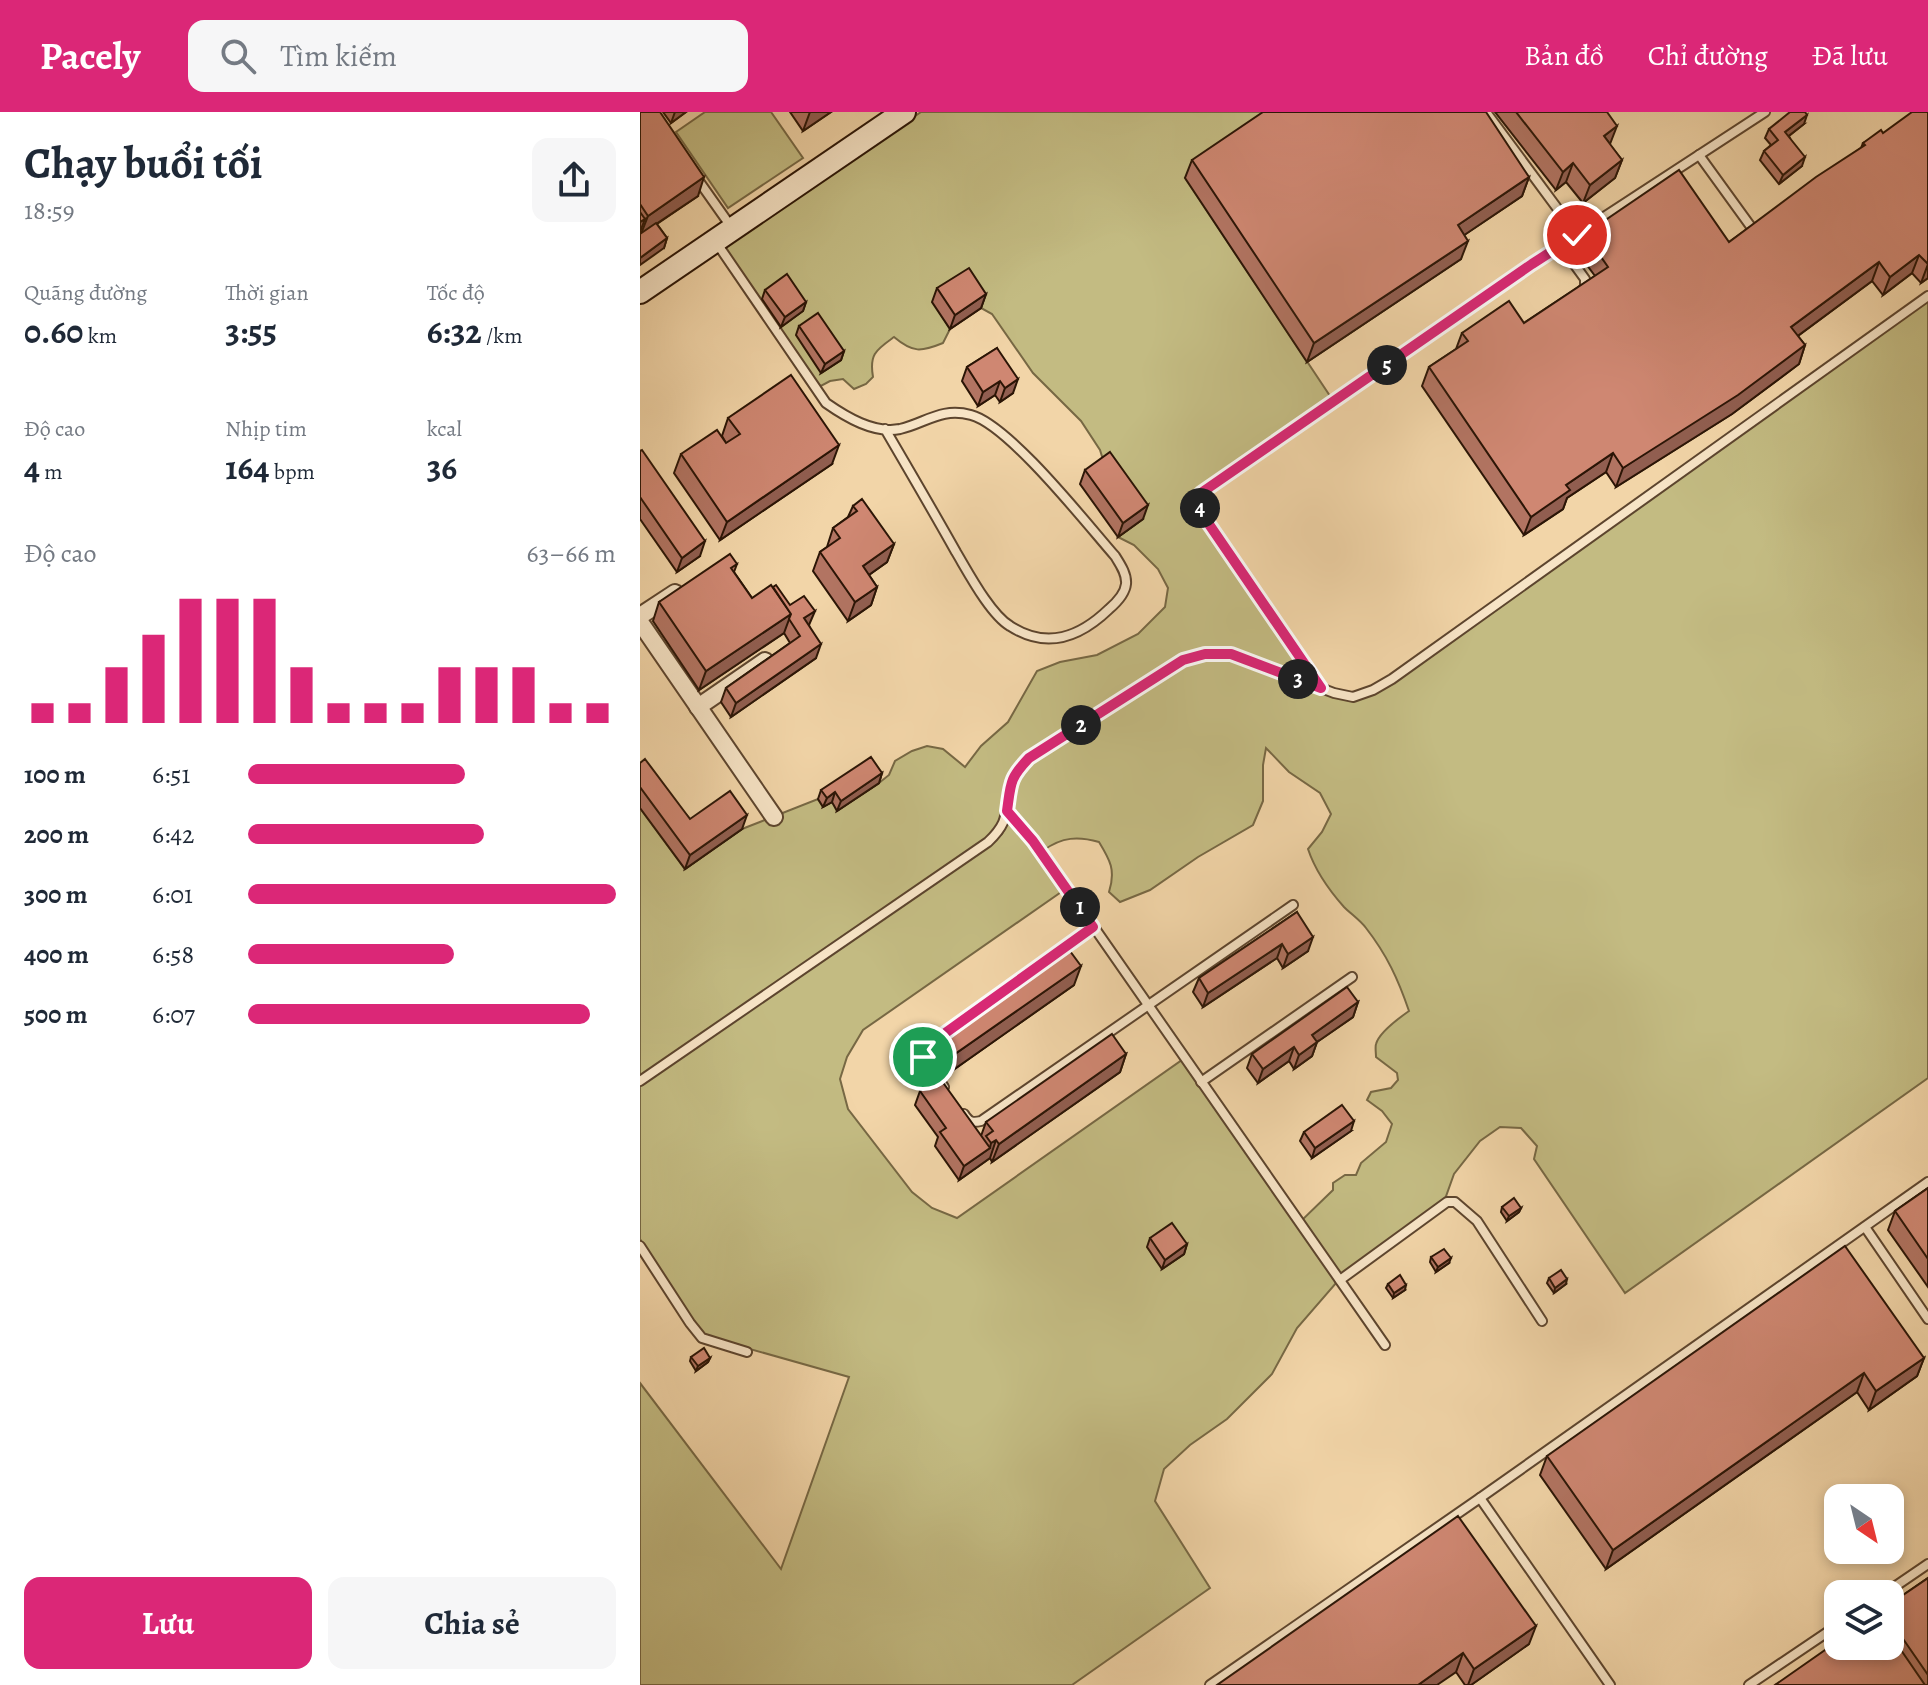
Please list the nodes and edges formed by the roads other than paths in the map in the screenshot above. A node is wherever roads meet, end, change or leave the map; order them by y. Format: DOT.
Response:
graph roads {
  1 [pos="904,112"];
  2 [pos="1486,112"];
  3 [pos="1765,112"];
  4 [pos="1699,155"];
  5 [pos="686,164"];
  6 [pos="1754,231"];
  7 [pos="724,235"];
  8 [pos="1577,235"];
  9 [pos="1561,246"];
  10 [pos="640,292"];
  11 [pos="1928,296"];
  12 [pos="1570,302"];
  13 [pos="885,429"];
  14 [pos="687,586"];
  15 [pos="640,619"];
  16 [pos="765,661"];
  17 [pos="1321,688"];
  18 [pos="698,707"];
  19 [pos="1007,811"];
  20 [pos="774,817"];
  21 [pos="1293,905"];
  22 [pos="1093,927"];
  23 [pos="1352,977"];
  24 [pos="1149,1006"];
  25 [pos="972,1014"];
  26 [pos="960,1022"];
  27 [pos="640,1081"];
  28 [pos="1201,1082"];
  29 [pos="951,1097"];
  30 [pos="960,1109"];
  31 [pos="1928,1182"];
  32 [pos="1865,1227"];
  33 [pos="640,1246"];
  34 [pos="1340,1280"];
  35 [pos="1928,1319"];
  36 [pos="1542,1321"];
  37 [pos="1385,1345"];
  38 [pos="747,1352"];
  39 [pos="1480,1498"];
  40 [pos="1928,1564"];
  41 [pos="1904,1580"];
  42 [pos="1824,1634"];
  43 [pos="1210,1685"];
  44 [pos="1610,1685"];
  45 [pos="1749,1685"];
  1 -- 7 [label="street"];
  2 -- 8 [label="lane"];
  3 -- 4 [label="lane"];
  4 -- 6 [label="lane"];
  4 -- 8 [label="lane"];
  5 -- 7 [label="lane"];
  7 -- 10 [label="street"];
  7 -- 13 [label="lane"];
  8 -- 9 [label="lane"];
  9 -- 12 [label="lane"];
  9 -- 17 [label="lane"];
  11 -- 17 [label="lane"];
  13 -- 13 [label="lane"];
  14 -- 15 [label="street"];
  15 -- 18 [label="street"];
  16 -- 18 [label="street"];
  17 -- 19 [label="lane"];
  18 -- 20 [label="street"];
  19 -- 22 [label="lane"];
  19 -- 27 [label="lane"];
  21 -- 24 [label="lane"];
  22 -- 24 [label="lane"];
  22 -- 25 [label="lane"];
  23 -- 28 [label="lane"];
  24 -- 28 [label="lane"];
  24 -- 30 [label="lane"];
  26 -- 29 [label="lane"];
  28 -- 34 [label="lane"];
  31 -- 32 [label="lane"];
  32 -- 35 [label="lane"];
  32 -- 39 [label="lane"];
  33 -- 38 [label="lane"];
  34 -- 36 [label="lane"];
  34 -- 37 [label="lane"];
  39 -- 43 [label="lane"];
  39 -- 44 [label="lane"];
  40 -- 41 [label="lane"];
  42 -- 45 [label="lane"];
}
